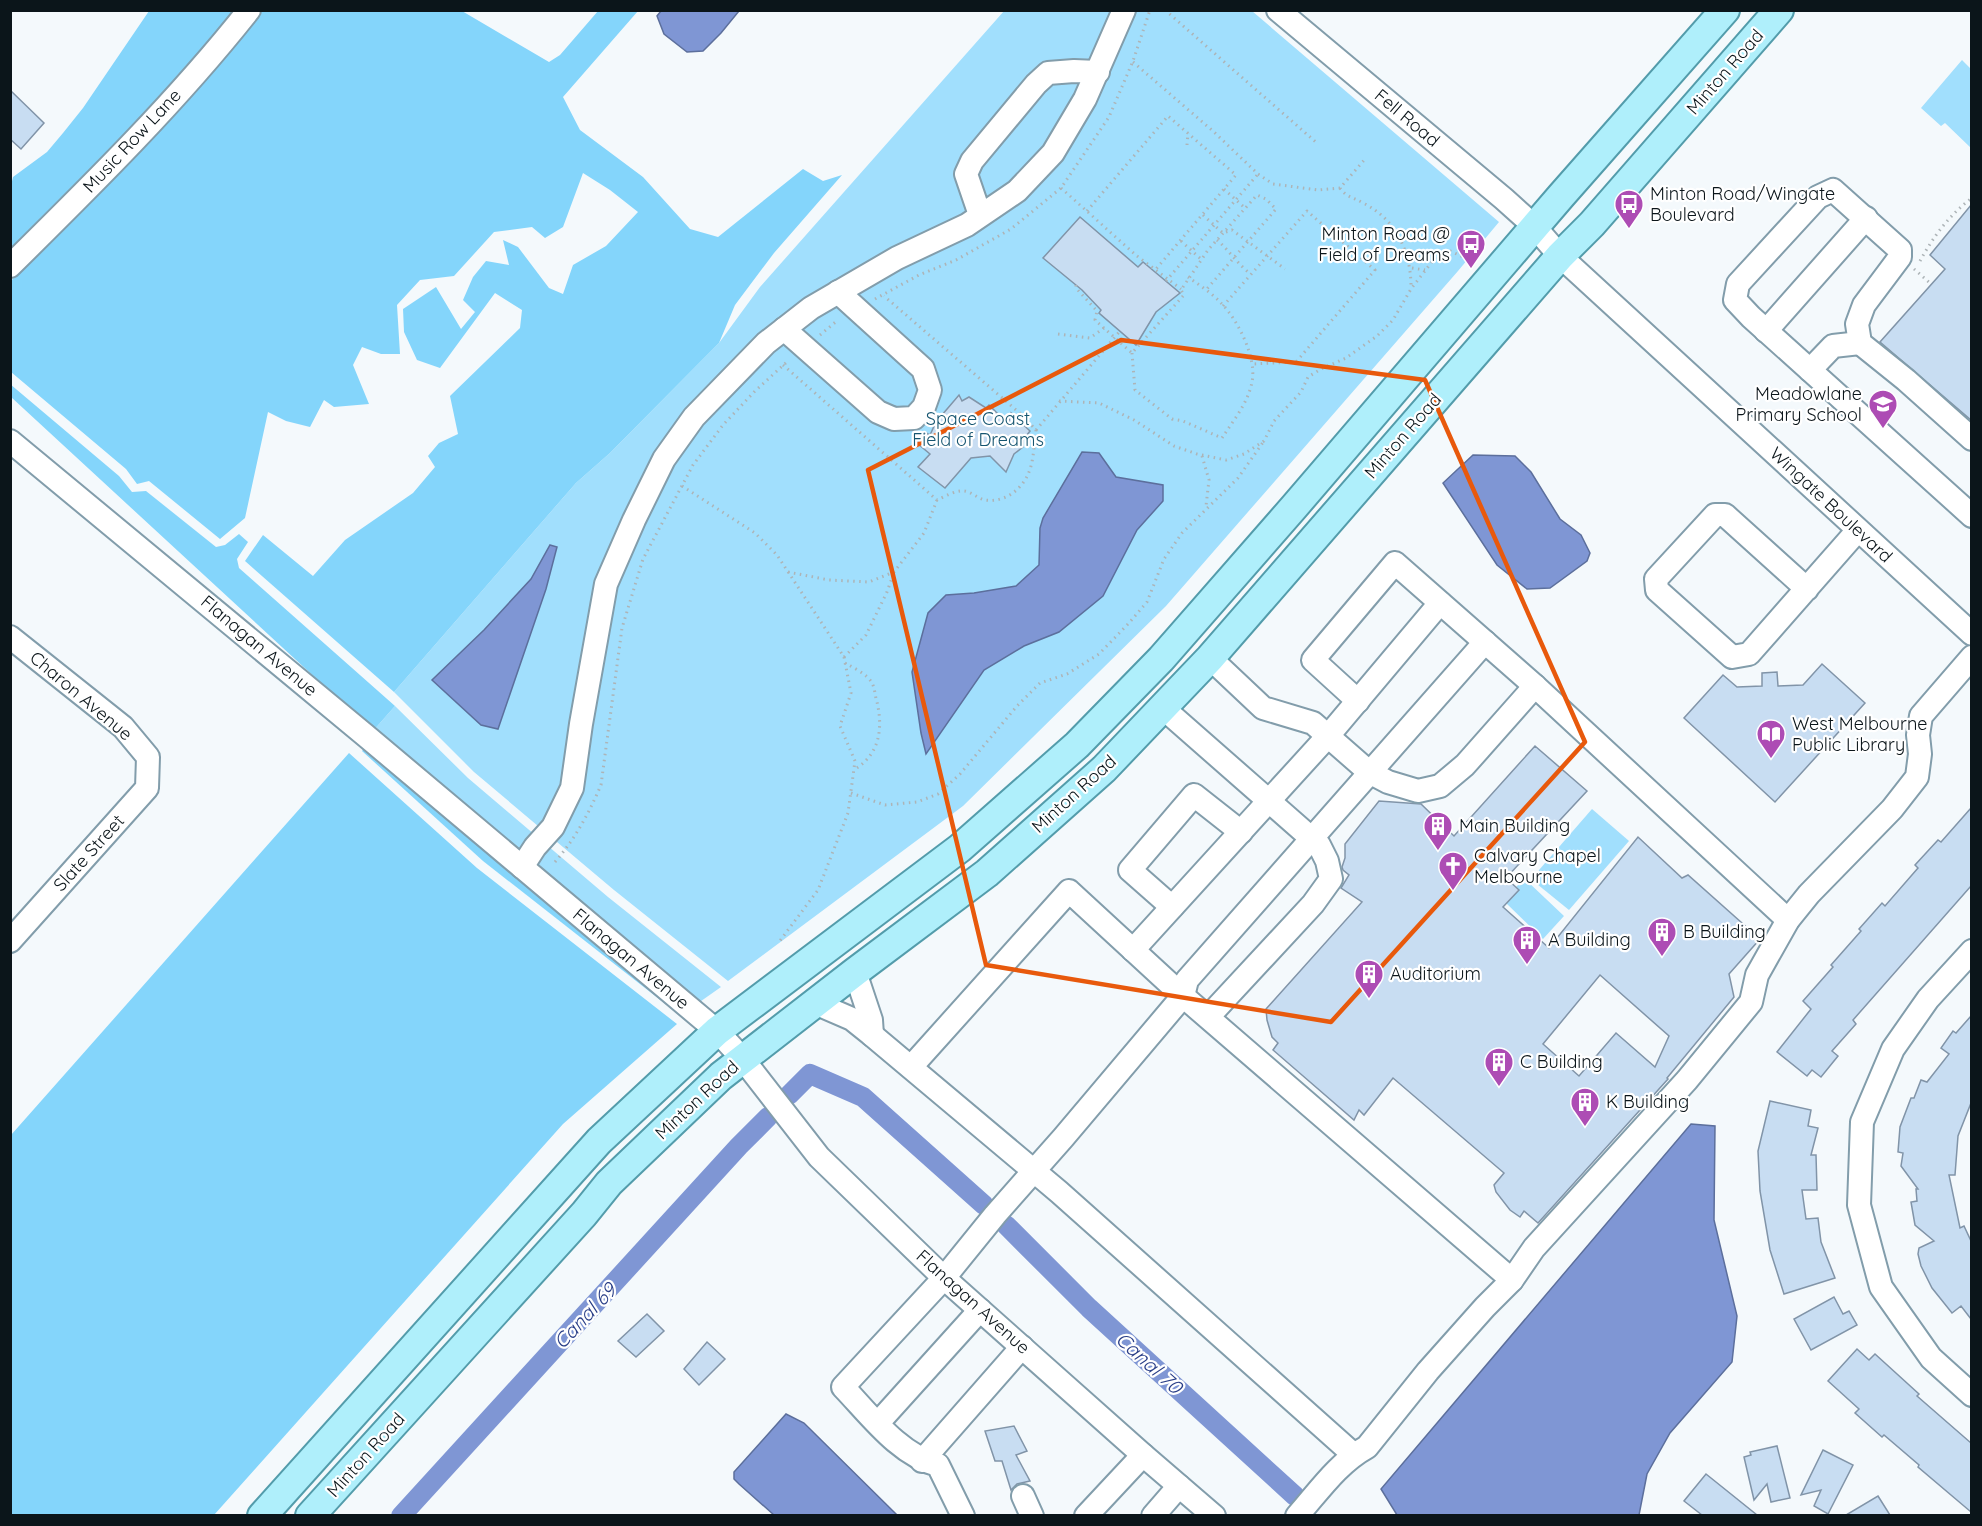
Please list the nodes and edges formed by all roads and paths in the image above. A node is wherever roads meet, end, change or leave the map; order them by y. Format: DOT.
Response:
graph roads {
  1 [pos="249,10"];
  2 [pos="1124,10"];
  3 [pos="1150,10"];
  4 [pos="1166,10"];
  5 [pos="1278,10"];
  6 [pos="1725,10"];
  7 [pos="1779,10"];
  8 [pos="1133,61"];
  9 [pos="1098,72"];
  10 [pos="1188,133"];
  11 [pos="1318,144"];
  12 [pos="1187,145"];
  13 [pos="1366,158"];
  14 [pos="1258,174"];
  15 [pos="1061,188"];
  16 [pos="1340,188"];
  17 [pos="1224,189"];
  18 [pos="1971,198"];
  19 [pos="1236,201"];
  20 [pos="1245,208"];
  21 [pos="1087,211"];
  22 [pos="980,215"];
  23 [pos="1203,215"];
  24 [pos="1866,218"];
  25 [pos="1214,226"];
  26 [pos="1534,226"];
  27 [pos="1223,233"];
  28 [pos="1217,240"];
  29 [pos="1181,241"];
  30 [pos="1249,242"];
  31 [pos="1193,250"];
  32 [pos="1560,256"];
  33 [pos="1235,257"];
  34 [pos="1268,257"];
  35 [pos="1201,259"];
  36 [pos="1474,262"];
  37 [pos="10,266"];
  38 [pos="1411,268"];
  39 [pos="1913,268"];
  40 [pos="1156,269"];
  41 [pos="1285,269"];
  42 [pos="1425,270"];
  43 [pos="1251,275"];
  44 [pos="1906,276"];
  45 [pos="1188,277"];
  46 [pos="1167,280"];
  47 [pos="1931,284"];
  48 [pos="1076,285"];
  49 [pos="1411,289"];
  50 [pos="1181,290"];
  51 [pos="1206,290"];
  52 [pos="838,292"];
  53 [pos="1223,306"];
  54 [pos="856,310"];
  55 [pos="1104,328"];
  56 [pos="784,329"];
  57 [pos="1120,331"];
  58 [pos="1766,331"];
  59 [pos="1058,334"];
  60 [pos="1115,338"];
  61 [pos="1860,343"];
  62 [pos="805,347"];
  63 [pos="1132,353"];
  64 [pos="1252,364"];
  65 [pos="1810,370"];
  66 [pos="1059,401"];
  67 [pos="1036,430"];
  68 [pos="1971,439"];
  69 [pos="10,441"];
  70 [pos="1264,441"];
  71 [pos="1202,456"];
  72 [pos="682,486"];
  73 [pos="937,500"];
  74 [pos="1206,508"];
  75 [pos="1971,516"];
  76 [pos="1858,530"];
  77 [pos="788,572"];
  78 [pos="894,572"];
  79 [pos="1806,589"];
  80 [pos="1440,603"];
  81 [pos="1971,634"];
  82 [pos="10,637"];
  83 [pos="1485,642"];
  84 [pos="844,657"];
  85 [pos="1971,657"];
  86 [pos="1161,658"];
  87 [pos="1210,658"];
  88 [pos="846,663"];
  89 [pos="1535,686"];
  90 [pos="1358,701"];
  91 [pos="1163,708"];
  92 [pos="1328,736"];
  93 [pos="148,757"];
  94 [pos="854,770"];
  95 [pos="1369,772"];
  96 [pos="851,794"];
  97 [pos="1269,801"];
  98 [pos="1240,832"];
  99 [pos="1315,842"];
  100 [pos="555,862"];
  101 [pos="522,867"];
  102 [pos="1172,908"];
  103 [pos="1788,920"];
  104 [pos="10,941"];
  105 [pos="779,942"];
  106 [pos="1133,950"];
  107 [pos="1971,951"];
  108 [pos="855,972"];
  109 [pos="1184,996"];
  110 [pos="814,1003"];
  111 [pos="1209,1016"];
  112 [pos="717,1031"];
  113 [pos="872,1035"];
  114 [pos="742,1058"];
  115 [pos="910,1067"];
  116 [pos="1034,1172"];
  117 [pos="944,1278"];
  118 [pos="1512,1280"];
  119 [pos="980,1310"];
  120 [pos="1022,1347"];
  121 [pos="1971,1395"];
  122 [pos="878,1423"];
  123 [pos="1353,1454"];
  124 [pos="1143,1455"];
  125 [pos="922,1461"];
  126 [pos="1179,1486"];
  127 [pos="262,1515"];
  128 [pos="310,1515"];
  129 [pos="963,1515"];
  130 [pos="1086,1515"];
  131 [pos="1153,1515"];
  132 [pos="1214,1515"];
  133 [pos="1297,1515"];
  1 -- 37 [label="street, Music Row Lane"];
  2 -- 9 [label="street"];
  3 -- 8 [label="path"];
  4 -- 11 [label="path"];
  5 -- 26 [label="street, Fell Road"];
  6 -- 26 [label="main road, Minton Road"];
  7 -- 32 [label="main road, Minton Road"];
  8 -- 14 [label="path"];
  8 -- 15 [label="path"];
  9 -- 22 [label="street"];
  9 -- 22 [label="street"];
  10 -- 12 [label="path"];
  10 -- 17 [label="path"];
  10 -- 21 [label="path"];
  13 -- 16 [label="path"];
  14 -- 16 [label="path"];
  14 -- 19 [label="path"];
  15 -- 21 [label="path"];
  15 -- 54 [label="path"];
  16 -- 38 [label="path"];
  17 -- 19 [label="path"];
  17 -- 23 [label="path"];
  18 -- 39 [label="path"];
  19 -- 20 [label="path"];
  19 -- 25 [label="path"];
  20 -- 27 [label="path"];
  20 -- 30 [label="path"];
  21 -- 40 [label="path"];
  22 -- 52 [label="street"];
  23 -- 25 [label="path"];
  23 -- 29 [label="path"];
  24 -- 58 [label="street"];
  24 -- 58 [label="street"];
  24 -- 61 [label="street"];
  25 -- 27 [label="path"];
  25 -- 31 [label="path"];
  26 -- 32 [label="street, Wingate Boulevard"];
  26 -- 86 [label="main road, Minton Road"];
  27 -- 28 [label="path"];
  27 -- 30 [label="path"];
  28 -- 33 [label="path"];
  28 -- 35 [label="path"];
  29 -- 31 [label="path"];
  29 -- 40 [label="path"];
  30 -- 33 [label="path"];
  30 -- 34 [label="path"];
  31 -- 35 [label="path"];
  31 -- 46 [label="path"];
  32 -- 76 [label="street, Wingate Boulevard"];
  32 -- 87 [label="main road, Minton Road"];
  33 -- 43 [label="path"];
  33 -- 51 [label="path"];
  34 -- 41 [label="path"];
  34 -- 43 [label="path"];
  34 -- 64 [label="path"];
  35 -- 45 [label="path"];
  36 -- 42 [label="path"];
  38 -- 42 [label="path"];
  38 -- 49 [label="path"];
  39 -- 44 [label="path"];
  39 -- 47 [label="path"];
  40 -- 46 [label="path"];
  42 -- 49 [label="path"];
  43 -- 53 [label="path"];
  45 -- 50 [label="path"];
  45 -- 51 [label="path"];
  46 -- 50 [label="path"];
  48 -- 55 [label="path"];
  49 -- 70 [label="path"];
  50 -- 63 [label="path"];
  51 -- 53 [label="path"];
  52 -- 54 [label="street"];
  52 -- 56 [label="street"];
  53 -- 64 [label="path"];
  54 -- 62 [label="path"];
  54 -- 62 [label="street"];
  55 -- 59 [label="path"];
  55 -- 60 [label="path"];
  56 -- 62 [label="street"];
  56 -- 101 [label="street"];
  57 -- 60 [label="path"];
  58 -- 65 [label="street"];
  60 -- 63 [label="path"];
  60 -- 66 [label="path"];
  61 -- 65 [label="street"];
  61 -- 68 [label="street"];
  62 -- 72 [label="path"];
  63 -- 64 [label="path"];
  65 -- 75 [label="street"];
  66 -- 67 [label="path"];
  66 -- 71 [label="path"];
  69 -- 101 [label="street, Flanagan Avenue"];
  70 -- 71 [label="path"];
  70 -- 74 [label="path"];
  71 -- 74 [label="path"];
  72 -- 77 [label="path"];
  72 -- 100 [label="path"];
  73 -- 78 [label="path"];
  74 -- 96 [label="path"];
  76 -- 79 [label="street"];
  76 -- 81 [label="street, Wingate Boulevard"];
  77 -- 78 [label="path"];
  77 -- 84 [label="path"];
  78 -- 84 [label="path"];
  79 -- 79 [label="street"];
  80 -- 83 [label="street"];
  80 -- 90 [label="street"];
  80 -- 90 [label="street"];
  82 -- 93 [label="street, Charon Avenue"];
  83 -- 89 [label="street"];
  83 -- 95 [label="street"];
  84 -- 88 [label="path"];
  85 -- 103 [label="street"];
  86 -- 87 [label="main road"];
  86 -- 91 [label="main road"];
  86 -- 112 [label="main road, Minton Road"];
  87 -- 91 [label="main road, Minton Road"];
  87 -- 92 [label="street"];
  88 -- 94 [label="path"];
  88 -- 94 [label="path"];
  89 -- 95 [label="street"];
  89 -- 103 [label="street"];
  90 -- 92 [label="street"];
  91 -- 97 [label="street"];
  91 -- 108 [label="main road, Minton Road"];
  92 -- 95 [label="street"];
  92 -- 97 [label="street"];
  93 -- 104 [label="street, Slate Street"];
  94 -- 96 [label="path"];
  95 -- 99 [label="street"];
  96 -- 105 [label="path"];
  97 -- 98 [label="street"];
  97 -- 99 [label="street"];
  98 -- 102 [label="street"];
  98 -- 102 [label="street"];
  99 -- 109 [label="street"];
  99 -- 111 [label="street"];
  101 -- 112 [label="street, Flanagan Avenue"];
  102 -- 106 [label="street"];
  103 -- 118 [label="street"];
  106 -- 109 [label="street"];
  106 -- 115 [label="street"];
  107 -- 121 [label="street"];
  108 -- 110 [label="main road, Minton Road"];
  108 -- 113 [label="street"];
  109 -- 111 [label="street"];
  109 -- 116 [label="street"];
  110 -- 113 [label="street"];
  110 -- 114 [label="main road, Minton Road"];
  111 -- 118 [label="street"];
  112 -- 114 [label="street, Flanagan Avenue"];
  112 -- 127 [label="main road, Minton Road"];
  113 -- 115 [label="street"];
  114 -- 117 [label="street, Flanagan Avenue"];
  114 -- 128 [label="main road, Minton Road"];
  115 -- 116 [label="street"];
  116 -- 117 [label="street"];
  116 -- 123 [label="street"];
  117 -- 119 [label="street, Flanagan Avenue"];
  117 -- 122 [label="street"];
  118 -- 123 [label="street"];
  119 -- 120 [label="street, Flanagan Avenue"];
  119 -- 122 [label="street"];
  120 -- 124 [label="street, Flanagan Avenue"];
  120 -- 125 [label="street"];
  122 -- 125 [label="street"];
  123 -- 133 [label="street"];
  124 -- 126 [label="street, Flanagan Avenue"];
  124 -- 130 [label="street"];
  125 -- 129 [label="street"];
  126 -- 131 [label="street"];
  126 -- 132 [label="street, Flanagan Avenue"];
}
